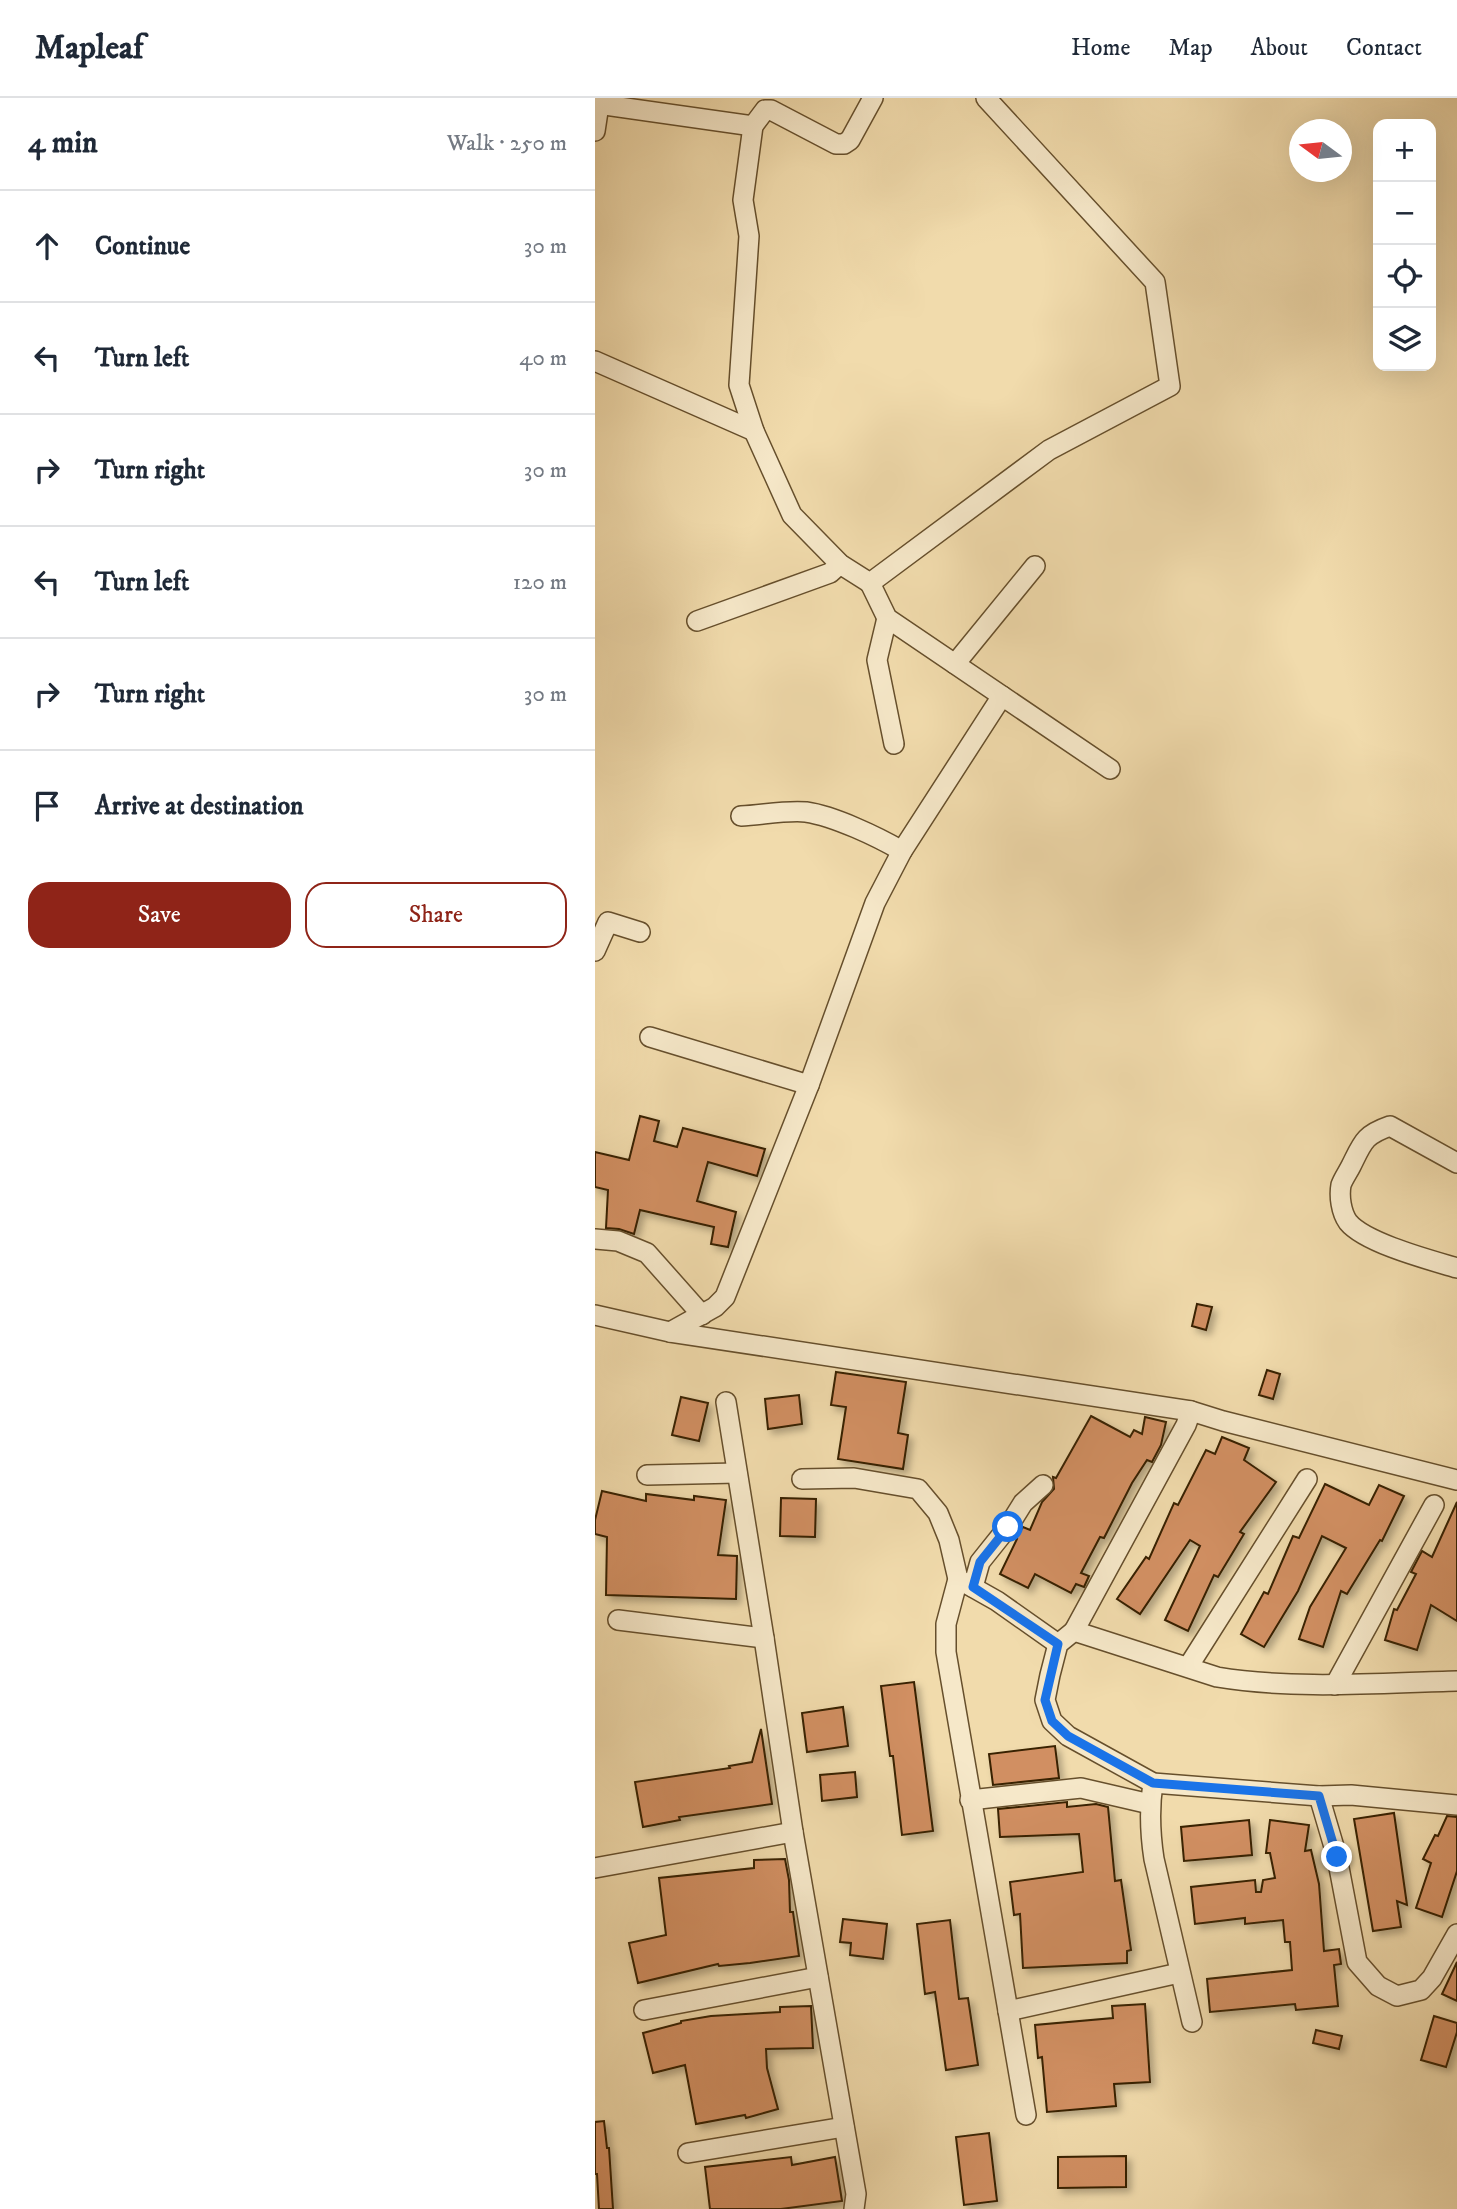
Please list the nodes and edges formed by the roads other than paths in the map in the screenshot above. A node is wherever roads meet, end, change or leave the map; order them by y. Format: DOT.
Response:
graph roads {
  1 [pos="873,98"];
  2 [pos="986,98"];
  3 [pos="599,101"];
  4 [pos="753,126"];
  5 [pos="595,131"];
  6 [pos="595,361"];
  7 [pos="754,431"];
  8 [pos="840,564"];
  9 [pos="1035,566"];
  10 [pos="870,583"];
  11 [pos="887,618"];
  12 [pos="697,621"];
  13 [pos="955,664"];
  14 [pos="1002,696"];
  15 [pos="894,744"];
  16 [pos="1110,769"];
  17 [pos="741,816"];
  18 [pos="902,851"];
  19 [pos="640,932"];
  20 [pos="595,951"];
  21 [pos="650,1037"];
  22 [pos="810,1084"];
  23 [pos="1457,1163"];
  24 [pos="595,1239"];
  25 [pos="1457,1268"];
  26 [pos="595,1315"];
  27 [pos="702,1315"];
  28 [pos="670,1332"];
  29 [pos="726,1402"];
  30 [pos="1191,1411"];
  31 [pos="737,1473"];
  32 [pos="647,1475"];
  33 [pos="802,1479"];
  34 [pos="1307,1479"];
  35 [pos="1457,1479"];
  36 [pos="1043,1485"];
  37 [pos="1434,1505"];
  38 [pos="966,1583"];
  39 [pos="618,1620"];
  40 [pos="1075,1630"];
  41 [pos="764,1638"];
  42 [pos="1058,1644"];
  43 [pos="1188,1667"];
  44 [pos="1457,1681"];
  45 [pos="1335,1685"];
  46 [pos="1153,1783"];
  47 [pos="1319,1796"];
  48 [pos="970,1800"];
  49 [pos="1150,1804"];
  50 [pos="1457,1805"];
  51 [pos="793,1832"];
  52 [pos="595,1868"];
  53 [pos="1457,1934"];
  54 [pos="1179,1973"];
  55 [pos="818,1977"];
  56 [pos="644,2010"];
  57 [pos="1008,2011"];
  58 [pos="1192,2022"];
  59 [pos="1026,2115"];
  60 [pos="844,2127"];
  61 [pos="688,2153"];
  62 [pos="854,2209"];
  1 -- 4 [label="street"];
  2 -- 10 [label="street"];
  3 -- 4 [label="street"];
  3 -- 5 [label="street"];
  4 -- 7 [label="street"];
  6 -- 7 [label="street"];
  7 -- 8 [label="street"];
  8 -- 10 [label="street"];
  8 -- 12 [label="street"];
  9 -- 13 [label="street"];
  10 -- 11 [label="street"];
  11 -- 13 [label="street"];
  11 -- 15 [label="street"];
  13 -- 14 [label="street"];
  14 -- 16 [label="street"];
  14 -- 18 [label="street"];
  17 -- 18 [label="street"];
  18 -- 22 [label="street"];
  19 -- 20 [label="street"];
  21 -- 22 [label="street"];
  22 -- 27 [label="street"];
  23 -- 25 [label="street"];
  24 -- 27 [label="street"];
  26 -- 28 [label="street"];
  27 -- 28 [label="street"];
  28 -- 30 [label="street"];
  29 -- 31 [label="street"];
  30 -- 35 [label="street"];
  30 -- 40 [label="street"];
  31 -- 32 [label="street"];
  31 -- 41 [label="street"];
  33 -- 38 [label="street"];
  34 -- 43 [label="street"];
  36 -- 38 [label="street"];
  37 -- 45 [label="street"];
  38 -- 42 [label="street"];
  38 -- 48 [label="street"];
  39 -- 41 [label="street"];
  40 -- 42 [label="street"];
  40 -- 43 [label="street"];
  41 -- 51 [label="street"];
  42 -- 46 [label="street"];
  43 -- 45 [label="street"];
  44 -- 45 [label="street"];
  46 -- 47 [label="street"];
  46 -- 49 [label="street"];
  47 -- 50 [label="street"];
  47 -- 53 [label="street"];
  48 -- 49 [label="street"];
  48 -- 57 [label="street"];
  49 -- 54 [label="street"];
  51 -- 52 [label="street"];
  51 -- 55 [label="street"];
  54 -- 57 [label="street"];
  54 -- 58 [label="street"];
  55 -- 56 [label="street"];
  55 -- 60 [label="street"];
  57 -- 59 [label="street"];
  60 -- 61 [label="street"];
  60 -- 62 [label="street"];
}
